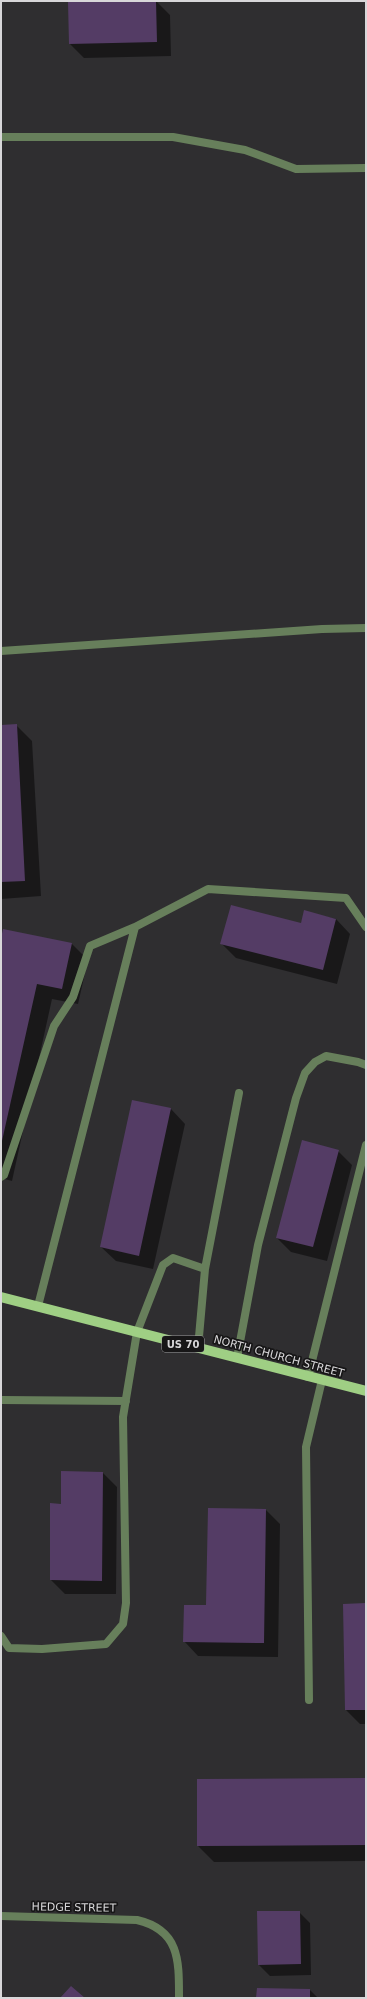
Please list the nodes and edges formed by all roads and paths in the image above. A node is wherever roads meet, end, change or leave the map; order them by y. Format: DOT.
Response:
graph roads {
  1 [pos="1,138"];
  2 [pos="366,168"];
  3 [pos="366,628"];
  4 [pos="1,651"];
  5 [pos="135,927"];
  6 [pos="366,927"];
  7 [pos="366,1065"];
  8 [pos="239,1093"];
  9 [pos="366,1145"];
  10 [pos="1,1177"];
  11 [pos="205,1269"];
  12 [pos="1,1297"];
  13 [pos="38,1306"];
  14 [pos="137,1332"];
  15 [pos="198,1348"];
  16 [pos="238,1358"];
  17 [pos="308,1376"];
  18 [pos="322,1380"];
  19 [pos="366,1391"];
  20 [pos="1,1400"];
  21 [pos="126,1401"];
  22 [pos="1,1636"];
  23 [pos="309,1700"];
  24 [pos="1,1916"];
  25 [pos="179,1998"];
  1 -- 2 [label="street"];
  3 -- 4 [label="street"];
  5 -- 6 [label="street"];
  5 -- 10 [label="street"];
  5 -- 13 [label="street"];
  7 -- 16 [label="street"];
  8 -- 11 [label="street"];
  9 -- 17 [label="street"];
  11 -- 14 [label="street"];
  11 -- 15 [label="street"];
  12 -- 13 [label="main road, NORTH CHURCH STREET / US 70"];
  13 -- 14 [label="main road, NORTH CHURCH STREET / US 70"];
  14 -- 15 [label="main road, NORTH CHURCH STREET / US 70"];
  14 -- 21 [label="street"];
  15 -- 16 [label="main road, NORTH CHURCH STREET / US 70"];
  16 -- 17 [label="main road, NORTH CHURCH STREET / US 70"];
  17 -- 18 [label="main road, NORTH CHURCH STREET / US 70"];
  18 -- 19 [label="main road, NORTH CHURCH STREET / US 70"];
  18 -- 23 [label="street"];
  20 -- 21 [label="street"];
  21 -- 22 [label="street"];
  24 -- 25 [label="street, HEDGE STREET"];
}
